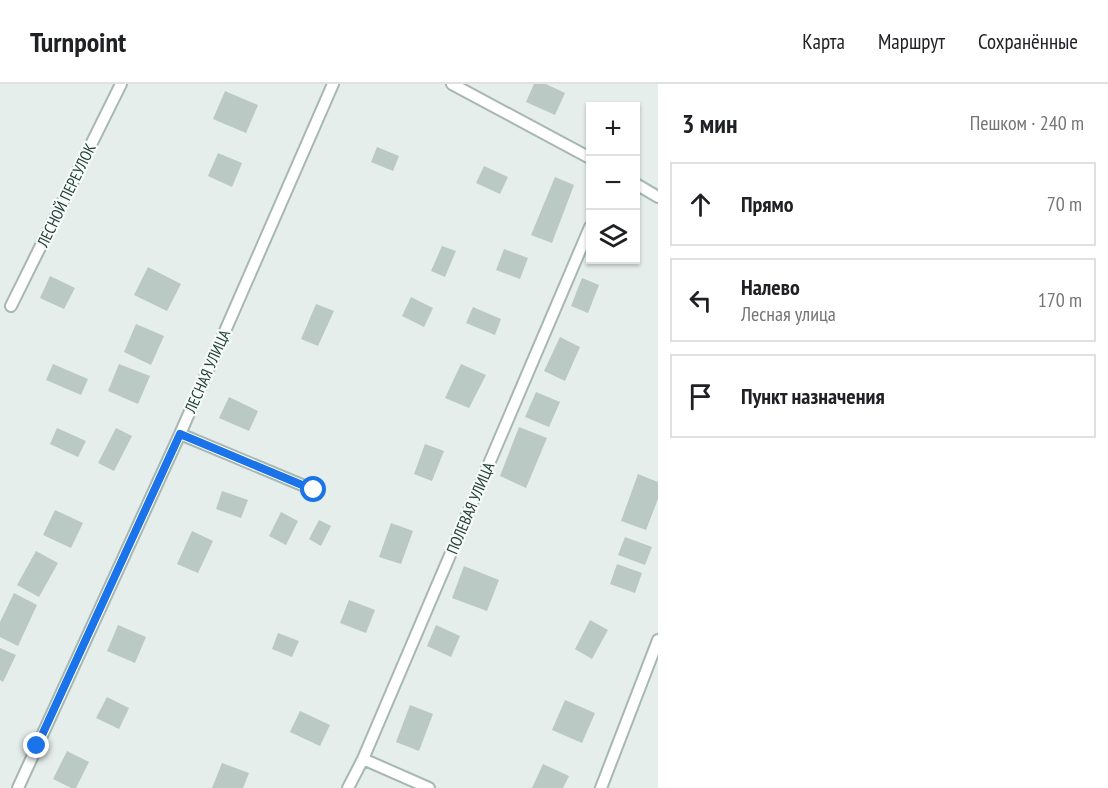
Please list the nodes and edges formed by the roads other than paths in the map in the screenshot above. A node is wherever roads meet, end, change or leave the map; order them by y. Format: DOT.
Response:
graph roads {
  1 [pos="121,84"];
  2 [pos="333,84"];
  3 [pos="452,84"];
  4 [pos="587,156"];
  5 [pos="640,186"];
  6 [pos="658,197"];
  7 [pos="586,239"];
  8 [pos="11,306"];
  9 [pos="180,434"];
  10 [pos="314,490"];
  11 [pos="658,640"];
  12 [pos="363,759"];
  13 [pos="18,788"];
  14 [pos="348,788"];
  15 [pos="429,788"];
  16 [pos="601,788"];
  1 -- 8 [label="street, ЛЕСНОЙ ПЕРЕУЛОК"];
  2 -- 9 [label="street, ЛЕСНАЯ УЛИЦА"];
  3 -- 4 [label="street"];
  5 -- 6 [label="street"];
  7 -- 12 [label="street, ПОЛЕВАЯ УЛИЦА"];
  9 -- 10 [label="street"];
  9 -- 13 [label="street, ЛЕСНАЯ УЛИЦА"];
  11 -- 16 [label="street"];
  12 -- 14 [label="street, ПОЛЕВАЯ УЛИЦА"];
  12 -- 15 [label="street"];
}
